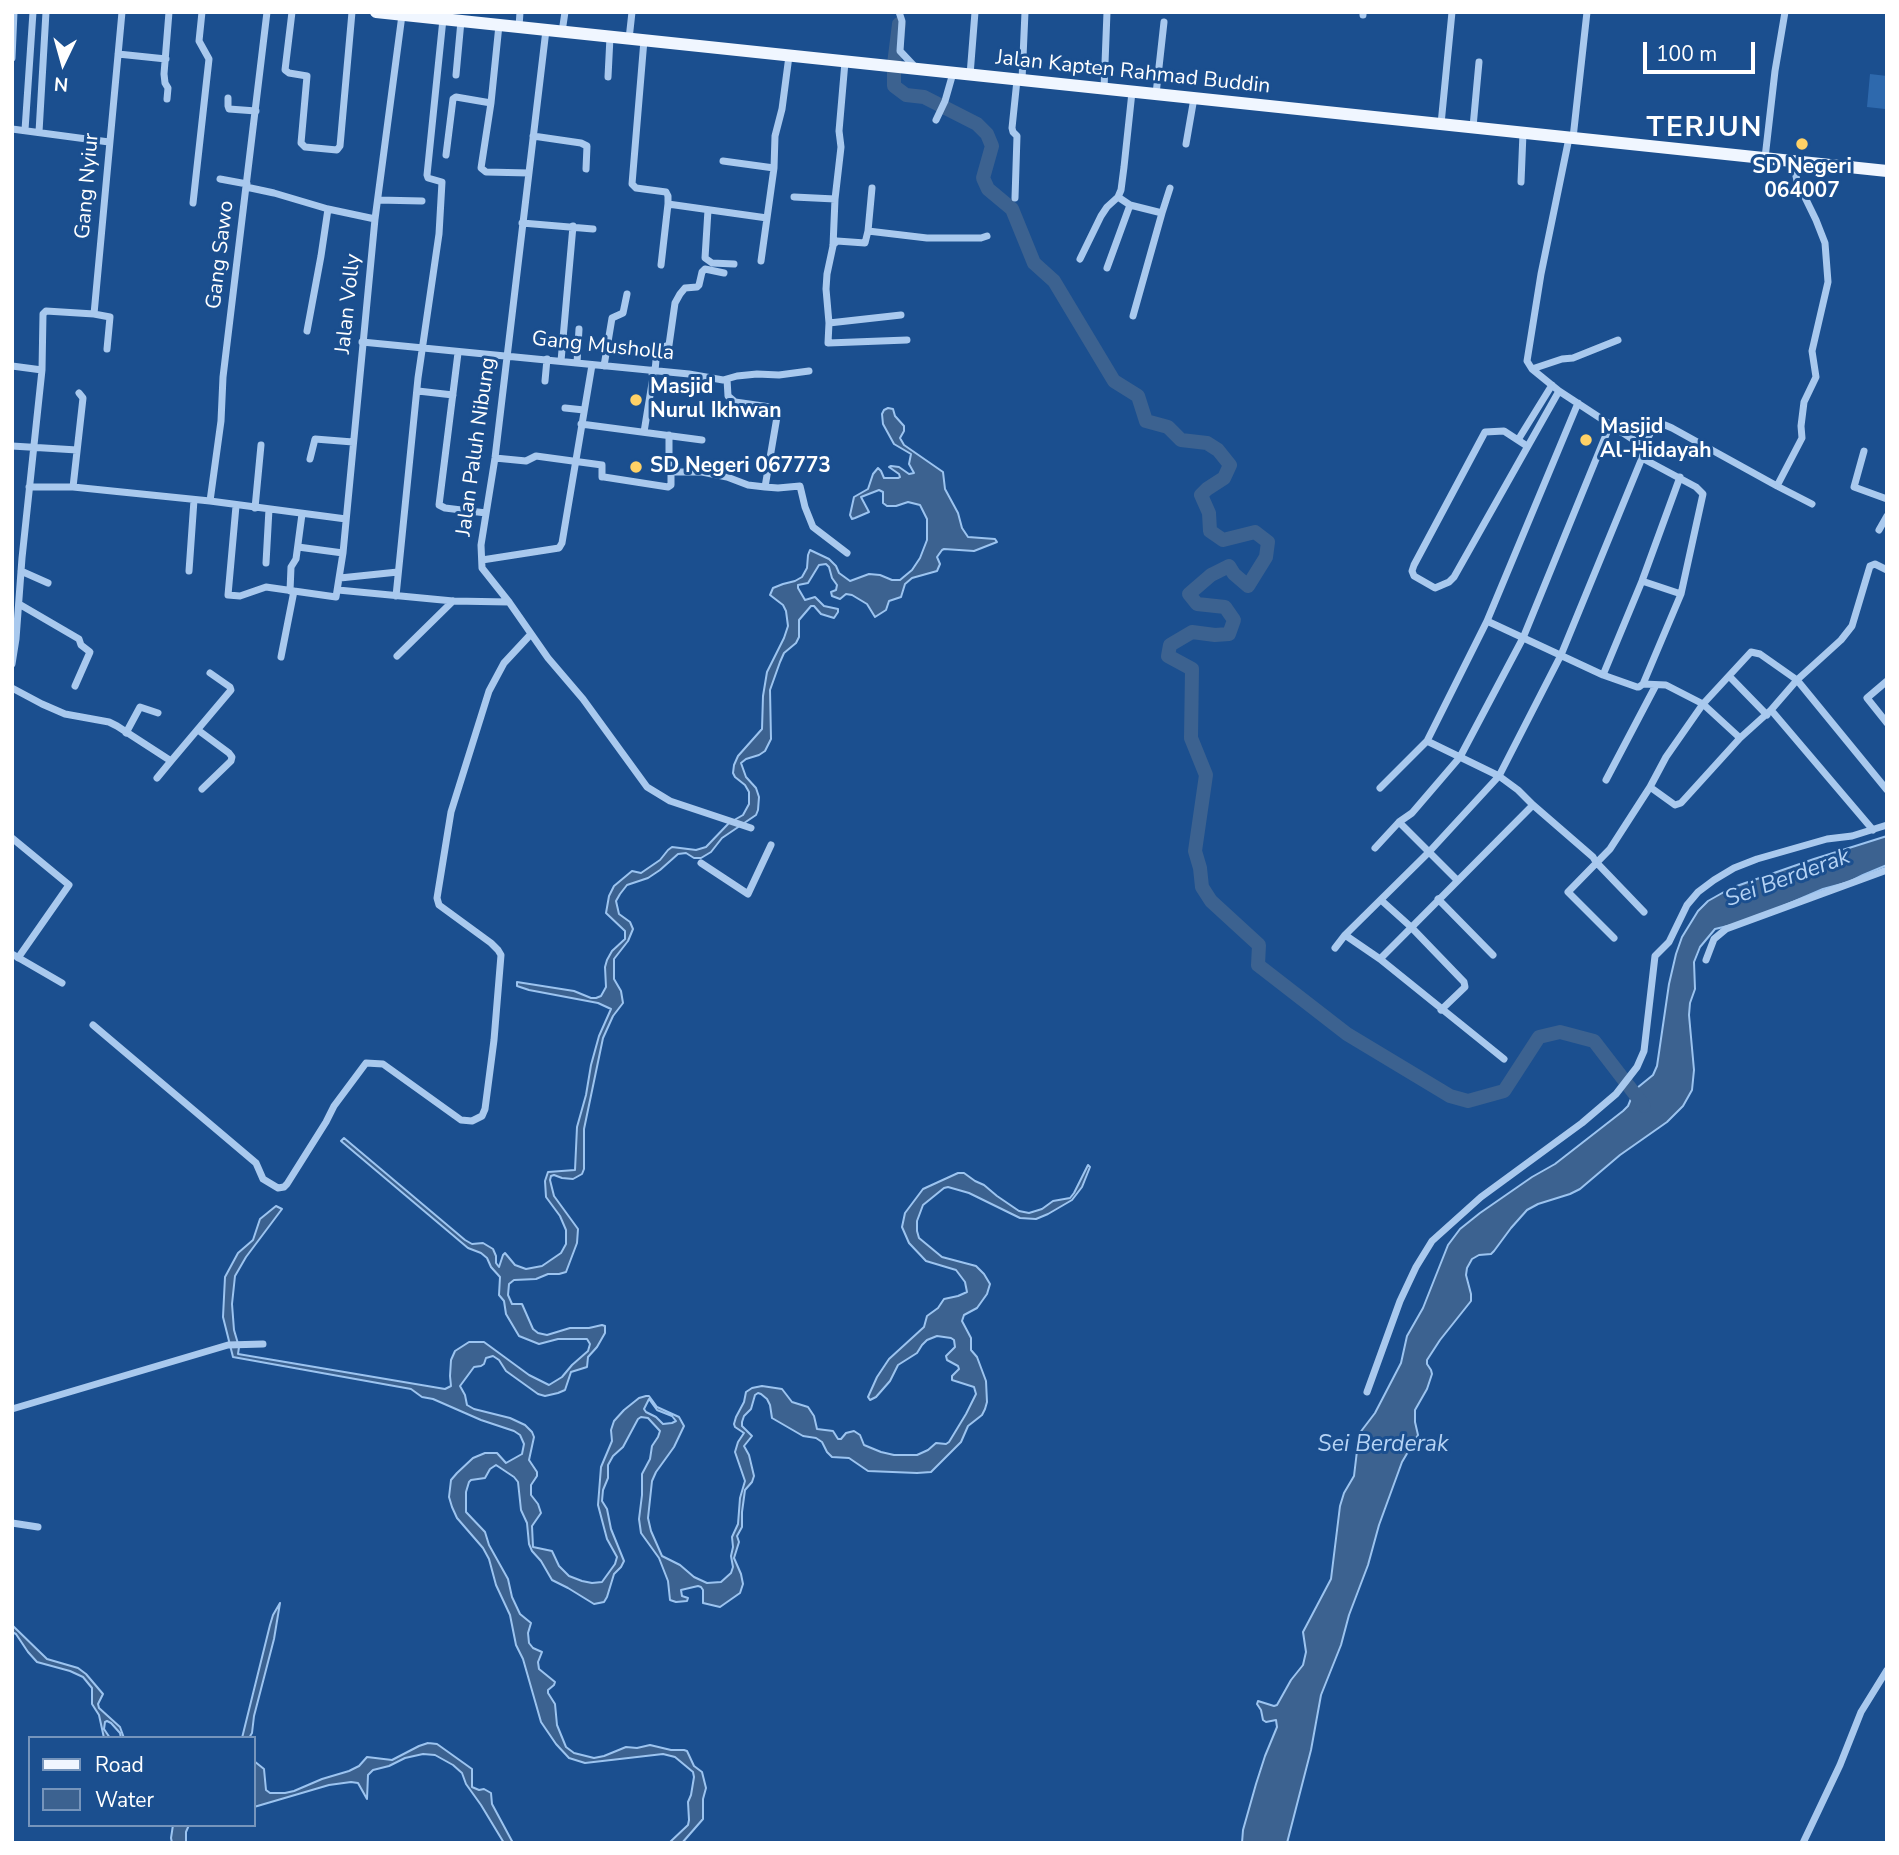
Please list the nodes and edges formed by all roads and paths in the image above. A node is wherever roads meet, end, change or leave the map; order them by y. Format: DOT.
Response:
graph roads {
  1 [pos="14,12"];
  2 [pos="33,12"];
  3 [pos="46,12"];
  4 [pos="122,12"];
  5 [pos="169,12"];
  6 [pos="202,12"];
  7 [pos="267,12"];
  8 [pos="292,12"];
  9 [pos="352,12"];
  10 [pos="376,12"];
  11 [pos="520,12"];
  12 [pos="565,12"];
  13 [pos="632,12"];
  14 [pos="899,12"];
  15 [pos="975,12"];
  16 [pos="1025,12"];
  17 [pos="1107,12"];
  18 [pos="1452,12"];
  19 [pos="1587,12"];
  20 [pos="1785,12"];
  21 [pos="407,14"];
  22 [pos="435,17"];
  23 [pos="467,18"];
  24 [pos="1164,22"];
  25 [pos="499,25"];
  26 [pos="519,27"];
  27 [pos="546,30"];
  28 [pos="562,32"];
  29 [pos="610,37"];
  30 [pos="629,39"];
  31 [pos="644,40"];
  32 [pos="118,54"];
  33 [pos="789,56"];
  34 [pos="12,58"];
  35 [pos="166,59"];
  36 [pos="845,61"];
  37 [pos="1479,62"];
  38 [pos="916,69"];
  39 [pos="953,73"];
  40 [pos="456,75"];
  41 [pos="970,75"];
  42 [pos="608,77"];
  43 [pos="1020,80"];
  44 [pos="1104,89"];
  45 [pos="1132,92"];
  46 [pos="1156,94"];
  47 [pos="228,98"];
  48 [pos="1194,98"];
  49 [pos="167,99"];
  50 [pos="491,103"];
  51 [pos="256,111"];
  52 [pos="936,120"];
  53 [pos="1441,124"];
  54 [pos="1473,127"];
  55 [pos="12,129"];
  56 [pos="25,130"];
  57 [pos="39,132"];
  58 [pos="1523,133"];
  59 [pos="533,136"];
  60 [pos="1571,138"];
  61 [pos="109,142"];
  62 [pos="1186,144"];
  63 [pos="446,155"];
  64 [pos="1765,158"];
  65 [pos="723,161"];
  66 [pos="1793,161"];
  67 [pos="774,168"];
  68 [pos="586,169"];
  69 [pos="1887,171"];
  70 [pos="529,175"];
  71 [pos="220,179"];
  72 [pos="1521,182"];
  73 [pos="246,186"];
  74 [pos="872,188"];
  75 [pos="1170,188"];
  76 [pos="794,197"];
  77 [pos="1118,197"];
  78 [pos="835,198"];
  79 [pos="1015,198"];
  80 [pos="378,200"];
  81 [pos="422,201"];
  82 [pos="193,203"];
  83 [pos="668,204"];
  84 [pos="1129,205"];
  85 [pos="328,209"];
  86 [pos="708,209"];
  87 [pos="1162,213"];
  88 [pos="767,218"];
  89 [pos="375,219"];
  90 [pos="522,223"];
  91 [pos="573,226"];
  92 [pos="593,229"];
  93 [pos="868,231"];
  94 [pos="987,236"];
  95 [pos="833,246"];
  96 [pos="1080,258"];
  97 [pos="761,261"];
  98 [pos="734,264"];
  99 [pos="661,265"];
  100 [pos="1107,268"];
  101 [pos="724,273"];
  102 [pos="627,294"];
  103 [pos="94,314"];
  104 [pos="901,315"];
  105 [pos="1133,316"];
  106 [pos="829,323"];
  107 [pos="579,329"];
  108 [pos="307,331"];
  109 [pos="906,340"];
  110 [pos="1618,340"];
  111 [pos="362,342"];
  112 [pos="422,348"];
  113 [pos="107,349"];
  114 [pos="458,353"];
  115 [pos="507,355"];
  116 [pos="547,359"];
  117 [pos="561,361"];
  118 [pos="577,363"];
  119 [pos="592,365"];
  120 [pos="12,366"];
  121 [pos="604,366"];
  122 [pos="1532,369"];
  123 [pos="42,370"];
  124 [pos="653,370"];
  125 [pos="806,371"];
  126 [pos="725,379"];
  127 [pos="545,382"];
  128 [pos="1556,388"];
  129 [pos="418,391"];
  130 [pos="79,393"];
  131 [pos="453,395"];
  132 [pos="1578,403"];
  133 [pos="565,408"];
  134 [pos="584,410"];
  135 [pos="581,424"];
  136 [pos="1654,424"];
  137 [pos="1610,425"];
  138 [pos="1533,426"];
  139 [pos="644,432"];
  140 [pos="1622,432"];
  141 [pos="669,435"];
  142 [pos="702,440"];
  143 [pos="1518,440"];
  144 [pos="353,442"];
  145 [pos="261,445"];
  146 [pos="12,446"];
  147 [pos="1527,446"];
  148 [pos="1643,446"];
  149 [pos="33,448"];
  150 [pos="76,450"];
  151 [pos="1864,451"];
  152 [pos="495,458"];
  153 [pos="1642,458"];
  154 [pos="310,459"];
  155 [pos="575,461"];
  156 [pos="671,472"];
  157 [pos="1679,477"];
  158 [pos="29,486"];
  159 [pos="1777,486"];
  160 [pos="73,487"];
  161 [pos="765,487"];
  162 [pos="1886,496"];
  163 [pos="194,500"];
  164 [pos="210,501"];
  165 [pos="1812,505"];
  166 [pos="236,506"];
  167 [pos="255,508"];
  168 [pos="269,509"];
  169 [pos="486,513"];
  170 [pos="302,514"];
  171 [pos="1887,516"];
  172 [pos="346,519"];
  173 [pos="1879,530"];
  174 [pos="298,547"];
  175 [pos="343,553"];
  176 [pos="847,553"];
  177 [pos="12,557"];
  178 [pos="22,558"];
  179 [pos="482,560"];
  180 [pos="266,563"];
  181 [pos="1887,570"];
  182 [pos="21,571"];
  183 [pos="189,571"];
  184 [pos="398,572"];
  185 [pos="340,578"];
  186 [pos="1642,581"];
  187 [pos="48,583"];
  188 [pos="292,591"];
  189 [pos="337,594"];
  190 [pos="1681,594"];
  191 [pos="396,596"];
  192 [pos="453,601"];
  193 [pos="509,602"];
  194 [pos="19,604"];
  195 [pos="1487,621"];
  196 [pos="531,634"];
  197 [pos="1523,638"];
  198 [pos="1561,655"];
  199 [pos="397,656"];
  200 [pos="281,657"];
  201 [pos="12,664"];
  202 [pos="210,673"];
  203 [pos="1603,675"];
  204 [pos="1730,677"];
  205 [pos="1797,680"];
  206 [pos="1887,681"];
  207 [pos="1643,684"];
  208 [pos="1656,685"];
  209 [pos="75,686"];
  210 [pos="12,688"];
  211 [pos="1703,704"];
  212 [pos="158,713"];
  213 [pos="1769,713"];
  214 [pos="1885,719"];
  215 [pos="198,730"];
  216 [pos="126,733"];
  217 [pos="1740,738"];
  218 [pos="1427,740"];
  219 [pos="1461,757"];
  220 [pos="171,761"];
  221 [pos="1499,776"];
  222 [pos="158,778"];
  223 [pos="1606,780"];
  224 [pos="1650,787"];
  225 [pos="1380,788"];
  226 [pos="202,789"];
  227 [pos="1887,790"];
  228 [pos="1533,805"];
  229 [pos="1399,822"];
  230 [pos="1887,825"];
  231 [pos="751,828"];
  232 [pos="1874,830"];
  233 [pos="12,838"];
  234 [pos="771,845"];
  235 [pos="1375,848"];
  236 [pos="1429,852"];
  237 [pos="1596,862"];
  238 [pos="701,863"];
  239 [pos="1887,870"];
  240 [pos="1457,880"];
  241 [pos="1438,899"];
  242 [pos="1381,900"];
  243 [pos="1644,912"];
  244 [pos="1411,927"];
  245 [pos="1345,936"];
  246 [pos="1614,938"];
  247 [pos="1335,948"];
  248 [pos="1493,955"];
  249 [pos="15,956"];
  250 [pos="1380,959"];
  251 [pos="1706,960"];
  252 [pos="62,983"];
  253 [pos="1441,1010"];
  254 [pos="93,1025"];
  255 [pos="1504,1059"];
  256 [pos="264,1344"];
  257 [pos="1367,1392"];
  258 [pos="12,1409"];
  259 [pos="12,1523"];
  260 [pos="38,1527"];
  261 [pos="1887,1671"];
  262 [pos="1803,1843"];
  1 -- 34 [label="street"];
  2 -- 56 [label="street"];
  3 -- 57 [label="street"];
  4 -- 32 [label="street, Gang Nyiur"];
  5 -- 35 [label="street"];
  6 -- 82 [label="street"];
  7 -- 51 [label="street, Gang Sawo"];
  8 -- 9 [label="street"];
  10 -- 21 [label="main road, Jalan Kapten Rahmad Buddin"];
  11 -- 26 [label="street"];
  12 -- 28 [label="street"];
  13 -- 30 [label="street"];
  14 -- 38 [label="street"];
  15 -- 41 [label="street"];
  16 -- 43 [label="street"];
  17 -- 44 [label="street"];
  18 -- 53 [label="street"];
  19 -- 60 [label="street"];
  20 -- 64 [label="street"];
  21 -- 22 [label="main road, Jalan Kapten Rahmad Buddin"];
  21 -- 80 [label="street, Jalan Volly"];
  22 -- 23 [label="main road, Jalan Kapten Rahmad Buddin"];
  22 -- 112 [label="street"];
  23 -- 25 [label="main road, Jalan Kapten Rahmad Buddin"];
  23 -- 40 [label="street"];
  24 -- 46 [label="street"];
  25 -- 26 [label="main road, Jalan Kapten Rahmad Buddin"];
  25 -- 50 [label="street"];
  26 -- 27 [label="main road, Jalan Kapten Rahmad Buddin"];
  27 -- 28 [label="main road, Jalan Kapten Rahmad Buddin"];
  27 -- 59 [label="street, Jalan Paluh Nibung"];
  28 -- 29 [label="main road, Jalan Kapten Rahmad Buddin"];
  29 -- 30 [label="main road, Jalan Kapten Rahmad Buddin"];
  29 -- 42 [label="street"];
  30 -- 31 [label="main road, Jalan Kapten Rahmad Buddin"];
  31 -- 33 [label="main road, Jalan Kapten Rahmad Buddin"];
  31 -- 83 [label="street"];
  32 -- 35 [label="street"];
  32 -- 61 [label="street, Gang Nyiur"];
  33 -- 36 [label="main road, Jalan Kapten Rahmad Buddin"];
  33 -- 67 [label="street"];
  35 -- 49 [label="street"];
  36 -- 38 [label="main road, Jalan Kapten Rahmad Buddin"];
  36 -- 78 [label="street"];
  37 -- 54 [label="street"];
  38 -- 39 [label="main road, Jalan Kapten Rahmad Buddin"];
  39 -- 41 [label="main road, Jalan Kapten Rahmad Buddin"];
  39 -- 52 [label="street"];
  41 -- 43 [label="main road, Jalan Kapten Rahmad Buddin"];
  43 -- 44 [label="main road, Jalan Kapten Rahmad Buddin"];
  43 -- 79 [label="street"];
  44 -- 45 [label="main road, Jalan Kapten Rahmad Buddin"];
  45 -- 46 [label="main road, Jalan Kapten Rahmad Buddin"];
  45 -- 77 [label="street"];
  46 -- 48 [label="main road, Jalan Kapten Rahmad Buddin"];
  47 -- 51 [label="street"];
  48 -- 53 [label="main road, Jalan Kapten Rahmad Buddin"];
  48 -- 62 [label="street"];
  50 -- 63 [label="street"];
  50 -- 70 [label="street"];
  51 -- 73 [label="street, Gang Sawo"];
  53 -- 54 [label="main road, Jalan Kapten Rahmad Buddin"];
  54 -- 58 [label="main road, Jalan Kapten Rahmad Buddin"];
  55 -- 56 [label="street"];
  56 -- 57 [label="street"];
  57 -- 61 [label="street"];
  58 -- 60 [label="main road, Jalan Kapten Rahmad Buddin"];
  58 -- 72 [label="street"];
  59 -- 68 [label="street"];
  59 -- 70 [label="street, Jalan Paluh Nibung"];
  60 -- 64 [label="main road, Jalan Kapten Rahmad Buddin"];
  60 -- 122 [label="street"];
  61 -- 103 [label="street, Gang Nyiur"];
  64 -- 66 [label="main road, Jalan Kapten Rahmad Buddin"];
  65 -- 67 [label="street"];
  66 -- 69 [label="main road, Jalan Kapten Rahmad Buddin"];
  66 -- 159 [label="street"];
  67 -- 88 [label="street"];
  70 -- 90 [label="street, Jalan Paluh Nibung"];
  71 -- 73 [label="street"];
  73 -- 85 [label="street"];
  73 -- 164 [label="street, Gang Sawo"];
  74 -- 93 [label="street"];
  75 -- 87 [label="street"];
  76 -- 78 [label="street"];
  77 -- 84 [label="street"];
  77 -- 96 [label="street"];
  78 -- 95 [label="street"];
  80 -- 81 [label="street"];
  80 -- 89 [label="street, Jalan Volly"];
  83 -- 86 [label="street"];
  83 -- 99 [label="street"];
  84 -- 87 [label="street"];
  84 -- 100 [label="street"];
  85 -- 89 [label="street"];
  85 -- 108 [label="street"];
  86 -- 88 [label="street"];
  86 -- 98 [label="street"];
  87 -- 105 [label="street"];
  88 -- 97 [label="street"];
  89 -- 111 [label="street, Jalan Volly"];
  90 -- 91 [label="street"];
  90 -- 115 [label="street, Jalan Paluh Nibung"];
  91 -- 92 [label="street"];
  91 -- 117 [label="street"];
  93 -- 94 [label="street"];
  93 -- 95 [label="street"];
  95 -- 106 [label="street"];
  101 -- 124 [label="street"];
  102 -- 121 [label="street"];
  103 -- 113 [label="street"];
  103 -- 123 [label="street"];
  104 -- 106 [label="street"];
  106 -- 109 [label="street"];
  107 -- 118 [label="street"];
  110 -- 122 [label="street"];
  111 -- 112 [label="street, Gang Musholla"];
  111 -- 144 [label="street, Jalan Volly"];
  112 -- 114 [label="street, Gang Musholla"];
  112 -- 129 [label="street"];
  114 -- 115 [label="street, Gang Musholla"];
  114 -- 131 [label="street"];
  115 -- 116 [label="street, Gang Musholla"];
  115 -- 152 [label="street, Jalan Paluh Nibung"];
  116 -- 117 [label="street, Gang Musholla"];
  116 -- 127 [label="street"];
  117 -- 118 [label="street, Gang Musholla"];
  118 -- 119 [label="street, Gang Musholla"];
  119 -- 121 [label="street, Gang Musholla"];
  119 -- 134 [label="street"];
  120 -- 123 [label="street"];
  121 -- 124 [label="street, Gang Musholla"];
  122 -- 128 [label="street"];
  123 -- 149 [label="street"];
  124 -- 126 [label="street, Gang Musholla"];
  124 -- 139 [label="street"];
  125 -- 126 [label="street, Gang Musholla"];
  126 -- 161 [label="street"];
  128 -- 132 [label="street"];
  128 -- 138 [label="street"];
  129 -- 131 [label="street"];
  129 -- 184 [label="street"];
  130 -- 150 [label="street"];
  131 -- 169 [label="street"];
  132 -- 137 [label="street"];
  132 -- 195 [label="street"];
  133 -- 134 [label="street"];
  134 -- 135 [label="street"];
  135 -- 139 [label="street"];
  135 -- 155 [label="street"];
  136 -- 140 [label="street"];
  136 -- 148 [label="street"];
  136 -- 159 [label="street"];
  137 -- 140 [label="street"];
  137 -- 197 [label="street"];
  138 -- 143 [label="street"];
  138 -- 147 [label="street"];
  139 -- 141 [label="street"];
  140 -- 148 [label="street"];
  141 -- 142 [label="street"];
  141 -- 156 [label="street"];
  143 -- 147 [label="street"];
  143 -- 147 [label="street"];
  144 -- 154 [label="street"];
  144 -- 172 [label="street, Jalan Volly"];
  145 -- 167 [label="street"];
  146 -- 149 [label="street"];
  148 -- 153 [label="street"];
  149 -- 150 [label="street"];
  149 -- 158 [label="street"];
  150 -- 160 [label="street"];
  151 -- 162 [label="street"];
  152 -- 155 [label="street"];
  152 -- 169 [label="street, Jalan Paluh Nibung"];
  153 -- 157 [label="street"];
  153 -- 198 [label="street"];
  155 -- 156 [label="street"];
  155 -- 179 [label="street"];
  156 -- 161 [label="street"];
  157 -- 186 [label="street"];
  157 -- 190 [label="street"];
  158 -- 160 [label="street"];
  158 -- 178 [label="street"];
  159 -- 165 [label="street"];
  160 -- 163 [label="street"];
  161 -- 176 [label="street"];
  163 -- 164 [label="street"];
  163 -- 183 [label="street"];
  164 -- 166 [label="street"];
  166 -- 167 [label="street"];
  166 -- 188 [label="street"];
  167 -- 168 [label="street"];
  168 -- 170 [label="street"];
  168 -- 180 [label="street"];
  169 -- 179 [label="street, Jalan Paluh Nibung"];
  170 -- 172 [label="street"];
  170 -- 174 [label="street"];
  171 -- 173 [label="street"];
  172 -- 175 [label="street, Jalan Volly"];
  174 -- 175 [label="street"];
  174 -- 188 [label="street"];
  175 -- 185 [label="street, Jalan Volly"];
  177 -- 178 [label="street"];
  178 -- 182 [label="street"];
  179 -- 193 [label="street, Jalan Paluh Nibung"];
  181 -- 205 [label="street"];
  182 -- 187 [label="street"];
  182 -- 194 [label="street"];
  184 -- 185 [label="street"];
  184 -- 191 [label="street"];
  185 -- 189 [label="street, Jalan Volly"];
  186 -- 190 [label="street"];
  186 -- 203 [label="street"];
  188 -- 189 [label="street"];
  188 -- 200 [label="street"];
  189 -- 191 [label="street"];
  190 -- 207 [label="street"];
  191 -- 192 [label="street"];
  192 -- 193 [label="street"];
  192 -- 199 [label="street"];
  193 -- 196 [label="street, Jalan Paluh Nibung"];
  194 -- 201 [label="street"];
  194 -- 209 [label="street"];
  195 -- 197 [label="street"];
  195 -- 218 [label="street"];
  196 -- 231 [label="street, Jalan Paluh Nibung"];
  196 -- 254 [label="street"];
  197 -- 198 [label="street"];
  197 -- 219 [label="street"];
  198 -- 203 [label="street"];
  198 -- 221 [label="street"];
  202 -- 215 [label="street"];
  203 -- 207 [label="street"];
  204 -- 205 [label="street"];
  204 -- 211 [label="street"];
  204 -- 213 [label="street"];
  205 -- 213 [label="street"];
  205 -- 227 [label="street"];
  206 -- 214 [label="street"];
  207 -- 208 [label="street"];
  208 -- 211 [label="street"];
  208 -- 223 [label="street"];
  210 -- 216 [label="street"];
  211 -- 217 [label="street"];
  211 -- 224 [label="street"];
  212 -- 216 [label="street"];
  213 -- 217 [label="street"];
  213 -- 232 [label="street"];
  215 -- 220 [label="street"];
  215 -- 226 [label="street"];
  216 -- 220 [label="street"];
  217 -- 224 [label="street"];
  218 -- 219 [label="street"];
  218 -- 225 [label="street"];
  219 -- 221 [label="street"];
  219 -- 229 [label="street"];
  220 -- 222 [label="street"];
  221 -- 228 [label="street"];
  221 -- 236 [label="street"];
  224 -- 237 [label="street"];
  228 -- 237 [label="street"];
  228 -- 240 [label="street"];
  229 -- 235 [label="street"];
  229 -- 236 [label="street"];
  230 -- 232 [label="street"];
  232 -- 257 [label="street"];
  233 -- 249 [label="street"];
  234 -- 238 [label="street"];
  236 -- 240 [label="street"];
  236 -- 242 [label="street"];
  237 -- 243 [label="street"];
  237 -- 246 [label="street"];
  239 -- 251 [label="street"];
  240 -- 241 [label="street"];
  241 -- 244 [label="street"];
  241 -- 248 [label="street"];
  242 -- 244 [label="street"];
  242 -- 245 [label="street"];
  244 -- 250 [label="street"];
  244 -- 253 [label="street"];
  245 -- 247 [label="street"];
  245 -- 250 [label="street"];
  249 -- 252 [label="street"];
  250 -- 253 [label="street"];
  253 -- 255 [label="street"];
  256 -- 258 [label="street"];
  259 -- 260 [label="street"];
  261 -- 262 [label="street"];
}
